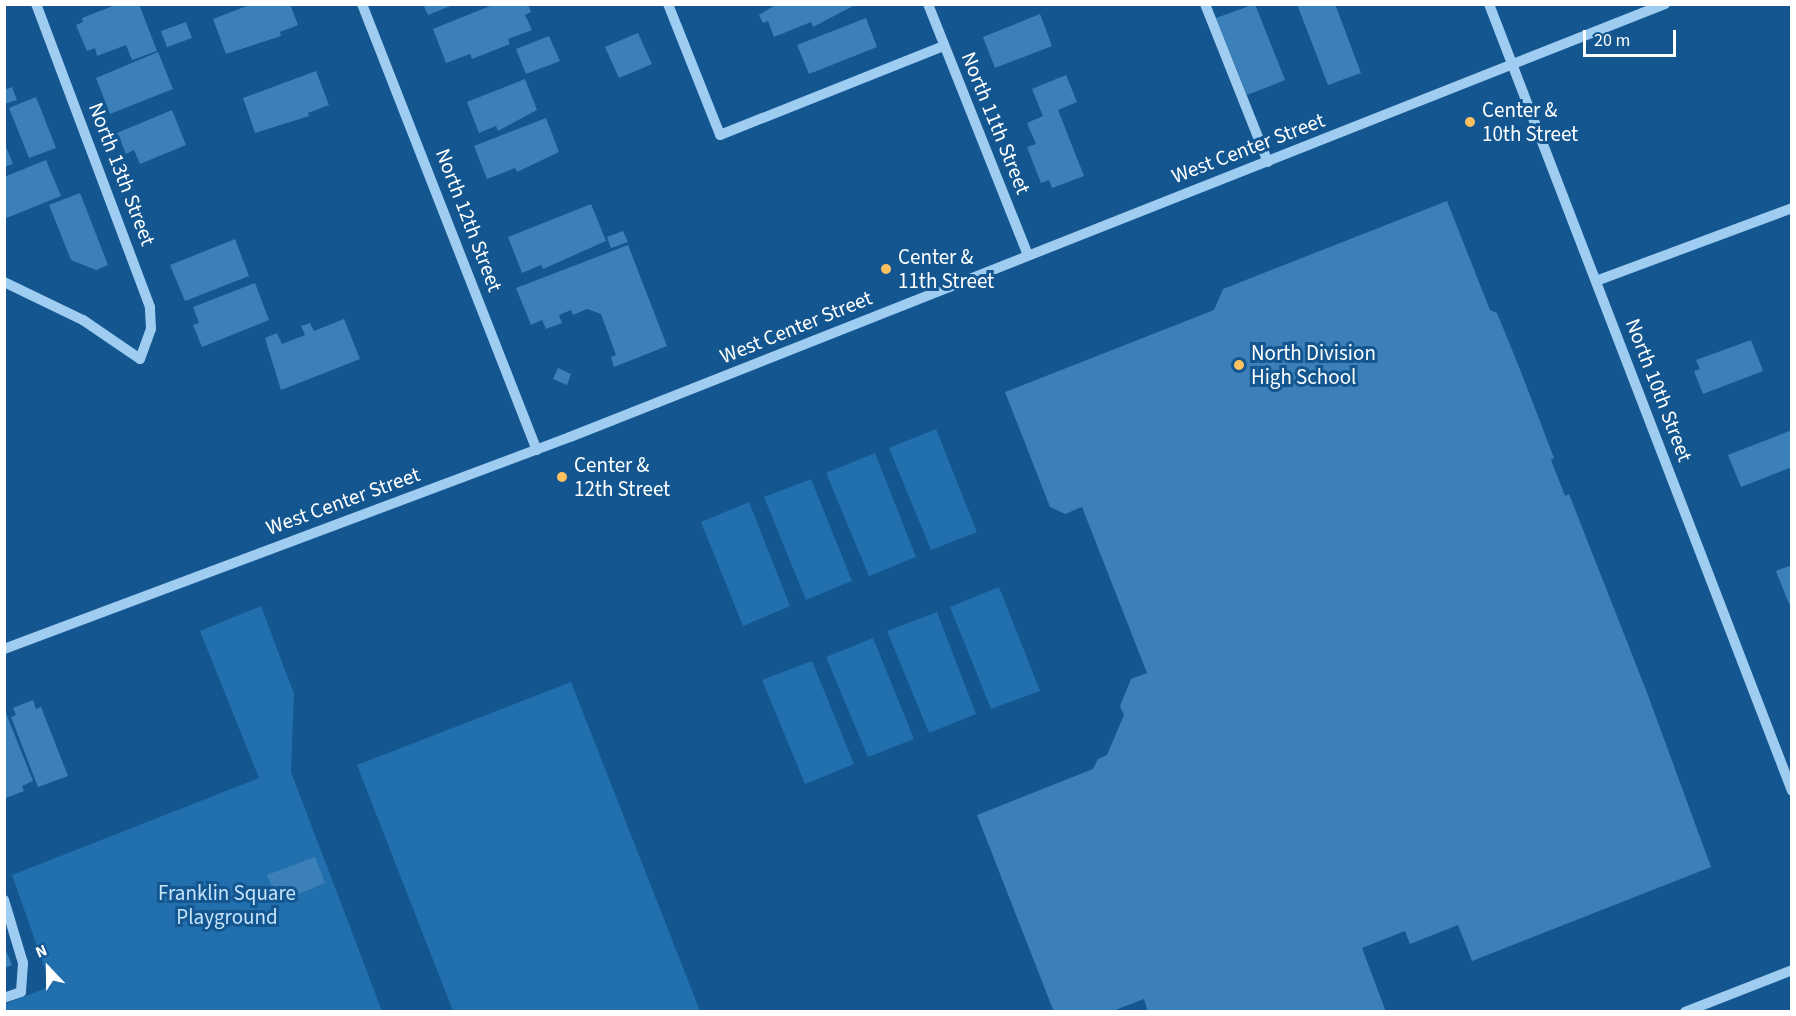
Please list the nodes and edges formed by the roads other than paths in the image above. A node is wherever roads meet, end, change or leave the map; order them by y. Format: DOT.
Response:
graph roads {
  1 [pos="36,4"];
  2 [pos="362,4"];
  3 [pos="668,4"];
  4 [pos="928,4"];
  5 [pos="1205,4"];
  6 [pos="1489,4"];
  7 [pos="1665,4"];
  8 [pos="944,46"];
  9 [pos="1513,66"];
  10 [pos="1268,162"];
  11 [pos="1791,208"];
  12 [pos="1028,255"];
  13 [pos="1596,281"];
  14 [pos="4,282"];
  15 [pos="537,450"];
  16 [pos="4,649"];
  17 [pos="1791,791"];
  18 [pos="4,900"];
  19 [pos="1791,970"];
  20 [pos="4,998"];
  21 [pos="1685,1011"];
  1 -- 14 [label="street, North 13th Street"];
  2 -- 15 [label="street, North 12th Street"];
  3 -- 8 [label="street"];
  4 -- 8 [label="street, North 11th Street"];
  5 -- 10 [label="street"];
  6 -- 9 [label="street, North 10th Street"];
  7 -- 9 [label="street, West Center Street"];
  8 -- 12 [label="street, North 11th Street"];
  9 -- 10 [label="street, West Center Street"];
  9 -- 13 [label="street, North 10th Street"];
  10 -- 12 [label="street, West Center Street"];
  11 -- 13 [label="street"];
  12 -- 15 [label="street, West Center Street"];
  13 -- 17 [label="street, North 10th Street"];
  15 -- 16 [label="street, West Center Street"];
  18 -- 20 [label="street"];
  19 -- 21 [label="street"];
}
